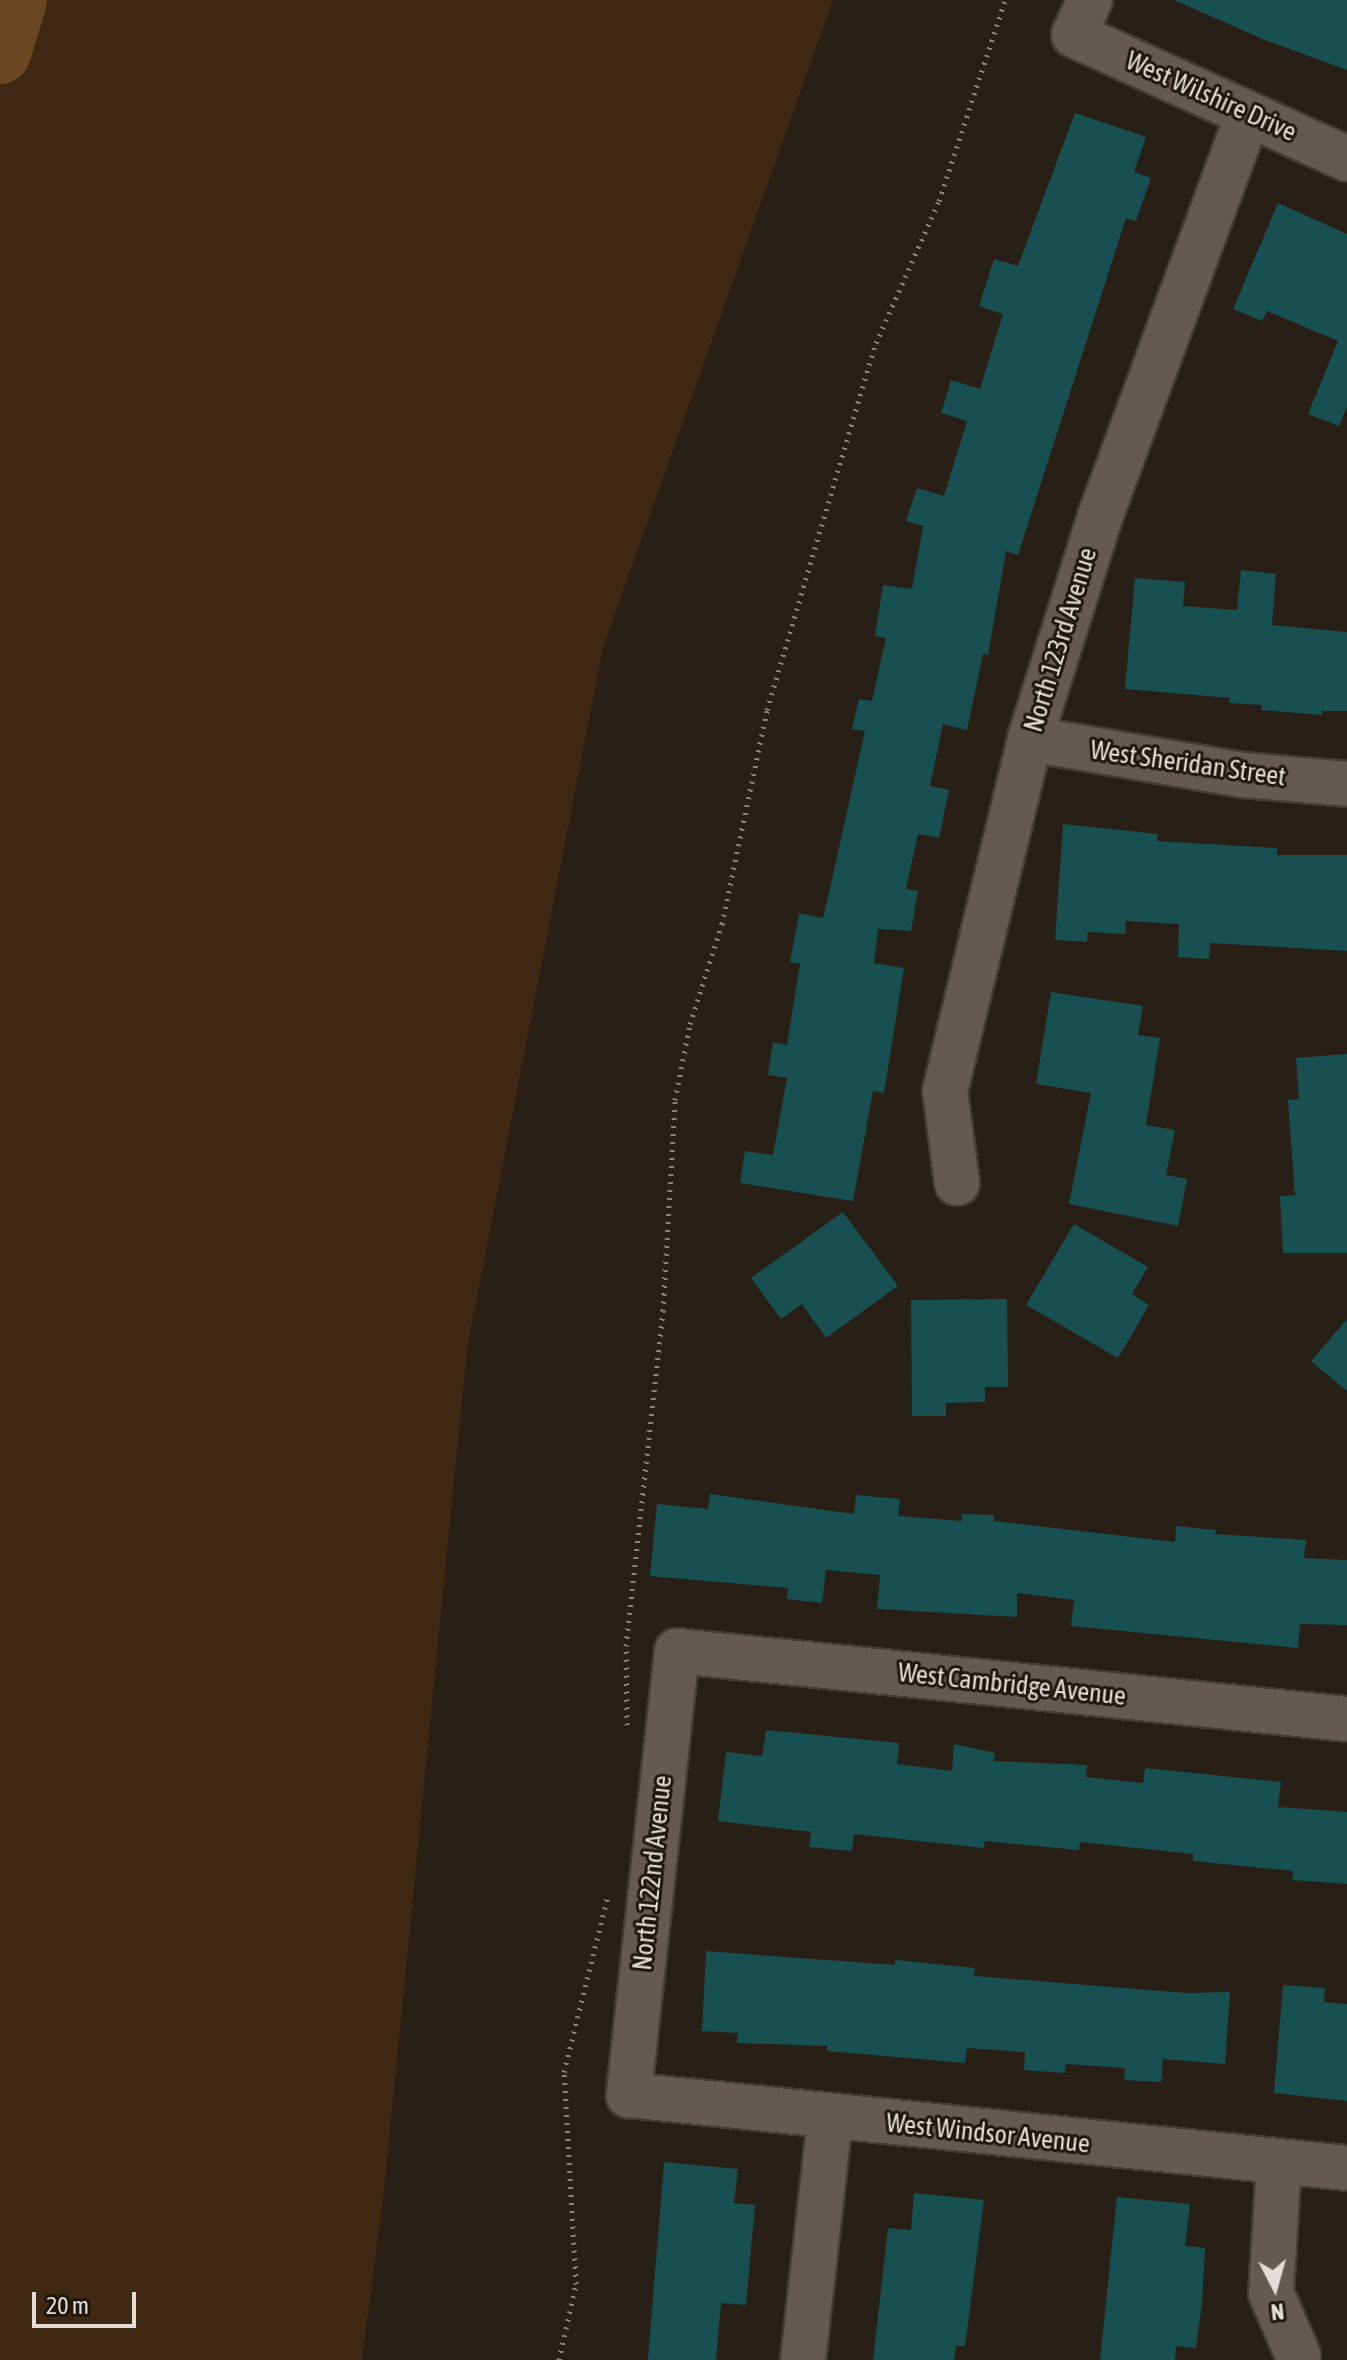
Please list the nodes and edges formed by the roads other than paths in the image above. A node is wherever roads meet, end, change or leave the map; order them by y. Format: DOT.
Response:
graph roads {
  1 [pos="1082,18"];
  2 [pos="1248,114"];
  3 [pos="1347,159"];
  4 [pos="1030,739"];
  5 [pos="1347,784"];
  6 [pos="957,1183"];
  7 [pos="677,1651"];
  8 [pos="1347,1719"];
  9 [pos="629,2095"];
  10 [pos="830,2118"];
  11 [pos="1279,2163"];
  12 [pos="1347,2168"];
  13 [pos="1298,2355"];
  14 [pos="803,2360"];
  1 -- 2 [label="street, West Wilshire Drive"];
  2 -- 3 [label="street, West Wilshire Drive"];
  2 -- 4 [label="street, North 123rd Avenue"];
  4 -- 5 [label="street, West Sheridan Street"];
  4 -- 6 [label="street, North 123rd Avenue"];
  7 -- 8 [label="street, West Cambridge Avenue"];
  7 -- 9 [label="street, North 122nd Avenue"];
  9 -- 10 [label="street, West Windsor Avenue"];
  10 -- 11 [label="street, West Windsor Avenue"];
  10 -- 14 [label="street"];
  11 -- 12 [label="street, West Windsor Avenue"];
  11 -- 13 [label="street"];
}
